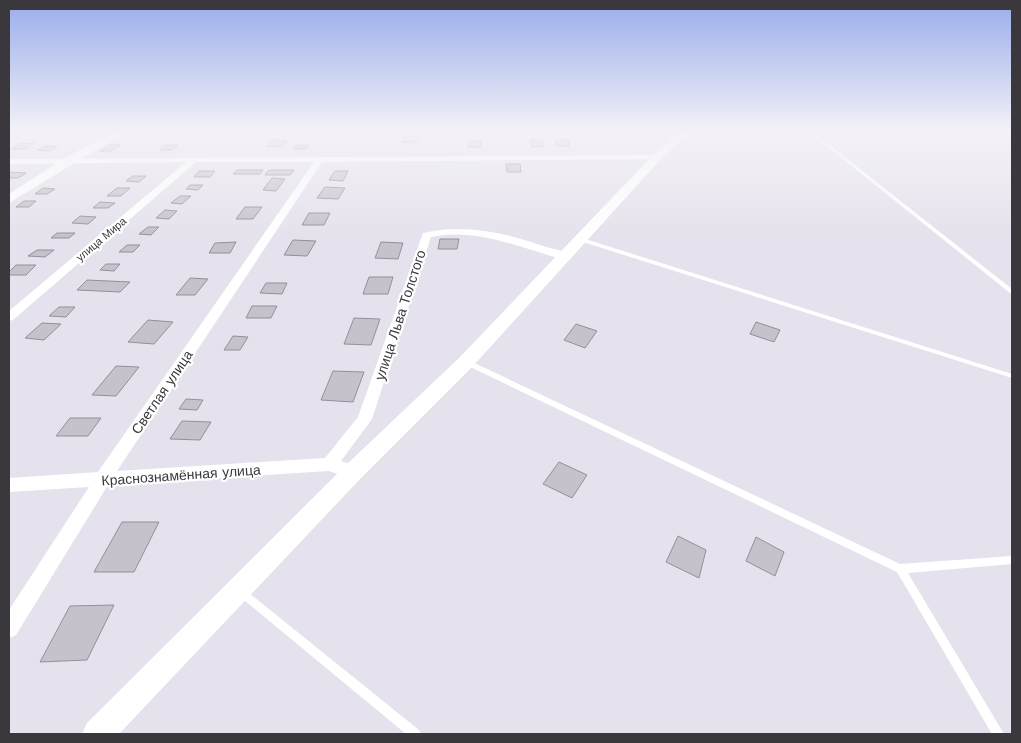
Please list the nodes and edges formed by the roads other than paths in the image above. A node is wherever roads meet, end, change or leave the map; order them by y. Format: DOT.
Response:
graph roads {
  1 [pos="60,166"];
  2 [pos="187,166"];
  3 [pos="315,166"];
  4 [pos="649,166"];
  5 [pos="854,166"];
  6 [pos="9,199"];
  7 [pos="582,240"];
  8 [pos="566,257"];
  9 [pos="1012,292"];
  10 [pos="9,317"];
  11 [pos="466,362"];
  12 [pos="1012,376"];
  13 [pos="330,464"];
  14 [pos="352,472"];
  15 [pos="102,480"];
  16 [pos="9,485"];
  17 [pos="1012,560"];
  18 [pos="900,569"];
  19 [pos="238,590"];
  20 [pos="9,628"];
  21 [pos="98,734"];
  22 [pos="415,734"];
  23 [pos="998,734"];
  1 -- 6 [label="street"];
  2 -- 10 [label="street, улица Мира"];
  3 -- 15 [label="street, Светлая улица"];
  4 -- 7 [label="street"];
  5 -- 9 [label="lane"];
  7 -- 8 [label="street"];
  7 -- 12 [label="lane"];
  8 -- 11 [label="street"];
  8 -- 13 [label="street, улица Льва Толстого"];
  11 -- 14 [label="street"];
  11 -- 18 [label="lane"];
  13 -- 14 [label="street, Краснознамённая улица"];
  13 -- 15 [label="street, Краснознамённая улица"];
  14 -- 19 [label="street"];
  15 -- 16 [label="street, Краснознамённая улица"];
  15 -- 20 [label="street, Светлая улица"];
  17 -- 18 [label="lane"];
  18 -- 23 [label="lane"];
  19 -- 21 [label="street"];
  19 -- 22 [label="lane"];
}
